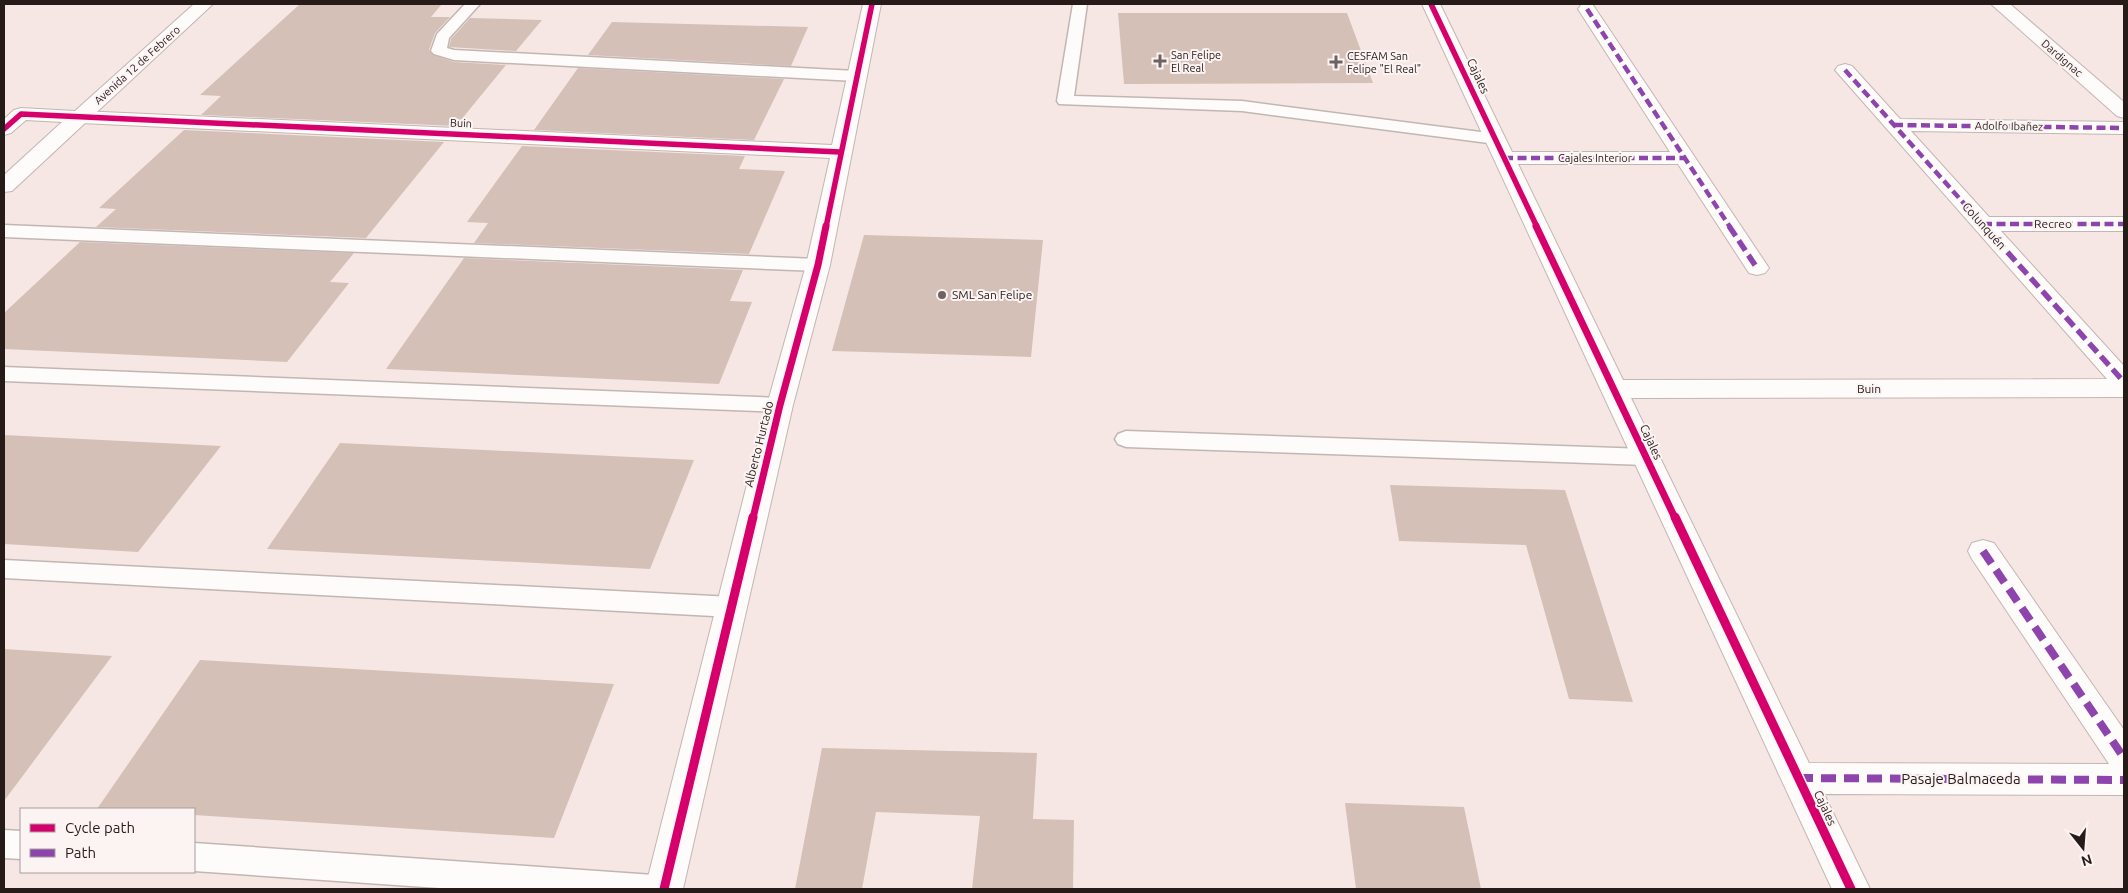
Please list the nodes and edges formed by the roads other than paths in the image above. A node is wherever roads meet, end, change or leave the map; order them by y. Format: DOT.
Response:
graph roads {
  1 [pos="204,4"];
  2 [pos="473,4"];
  3 [pos="872,4"];
  4 [pos="1080,4"];
  5 [pos="1432,4"];
  6 [pos="2000,4"];
  7 [pos="1587,8"];
  8 [pos="1845,70"];
  9 [pos="856,76"];
  10 [pos="2124,112"];
  11 [pos="81,117"];
  12 [pos="1894,124"];
  13 [pos="4,128"];
  14 [pos="2124,128"];
  15 [pos="1500,148"];
  16 [pos="840,152"];
  17 [pos="1685,158"];
  18 [pos="4,186"];
  19 [pos="1983,224"];
  20 [pos="2124,224"];
  21 [pos="4,231"];
  22 [pos="818,265"];
  23 [pos="1757,268"];
  24 [pos="4,374"];
  25 [pos="2124,382"];
  26 [pos="2124,388"];
  27 [pos="1614,389"];
  28 [pos="780,405"];
  29 [pos="1126,439"];
  30 [pos="1646,457"];
  31 [pos="1983,550"];
  32 [pos="4,569"];
  33 [pos="732,607"];
  34 [pos="2124,758"];
  35 [pos="1798,778"];
  36 [pos="2124,780"];
  37 [pos="4,844"];
  38 [pos="20,845"];
  39 [pos="195,857"];
  40 [pos="654,889"];
  41 [pos="664,889"];
  42 [pos="1852,889"];
  1 -- 11 [label="street, Avenida 12 de Febrero"];
  2 -- 9 [label="lane"];
  3 -- 9 [label="street, Alberto Hurtado"];
  4 -- 15 [label="lane"];
  5 -- 15 [label="street, Cajales"];
  6 -- 10 [label="street, Dardignac"];
  7 -- 17 [label="street"];
  8 -- 12 [label="street, Colunquén"];
  9 -- 16 [label="street, Alberto Hurtado"];
  11 -- 13 [label="street, Buin"];
  11 -- 16 [label="street, Buin"];
  11 -- 18 [label="street, Avenida 12 de Febrero"];
  12 -- 14 [label="street, Adolfo Ibañez"];
  12 -- 19 [label="street, Colunquén"];
  15 -- 17 [label="street, Cajales Interior"];
  15 -- 27 [label="street, Cajales"];
  16 -- 22 [label="street, Alberto Hurtado"];
  17 -- 23 [label="street"];
  19 -- 20 [label="street, Recreo"];
  19 -- 25 [label="street, Colunquén"];
  21 -- 22 [label="lane"];
  22 -- 28 [label="street, Alberto Hurtado"];
  24 -- 28 [label="lane"];
  26 -- 27 [label="street, Buin"];
  27 -- 30 [label="street, Cajales"];
  28 -- 33 [label="street, Alberto Hurtado"];
  29 -- 30 [label="lane"];
  30 -- 35 [label="street, Cajales"];
  31 -- 34 [label="street"];
  32 -- 33 [label="lane"];
  33 -- 41 [label="street, Alberto Hurtado"];
  35 -- 36 [label="street, Pasaje Balmaceda"];
  35 -- 42 [label="street, Cajales"];
  37 -- 38 [label="lane"];
  39 -- 40 [label="lane"];
}
